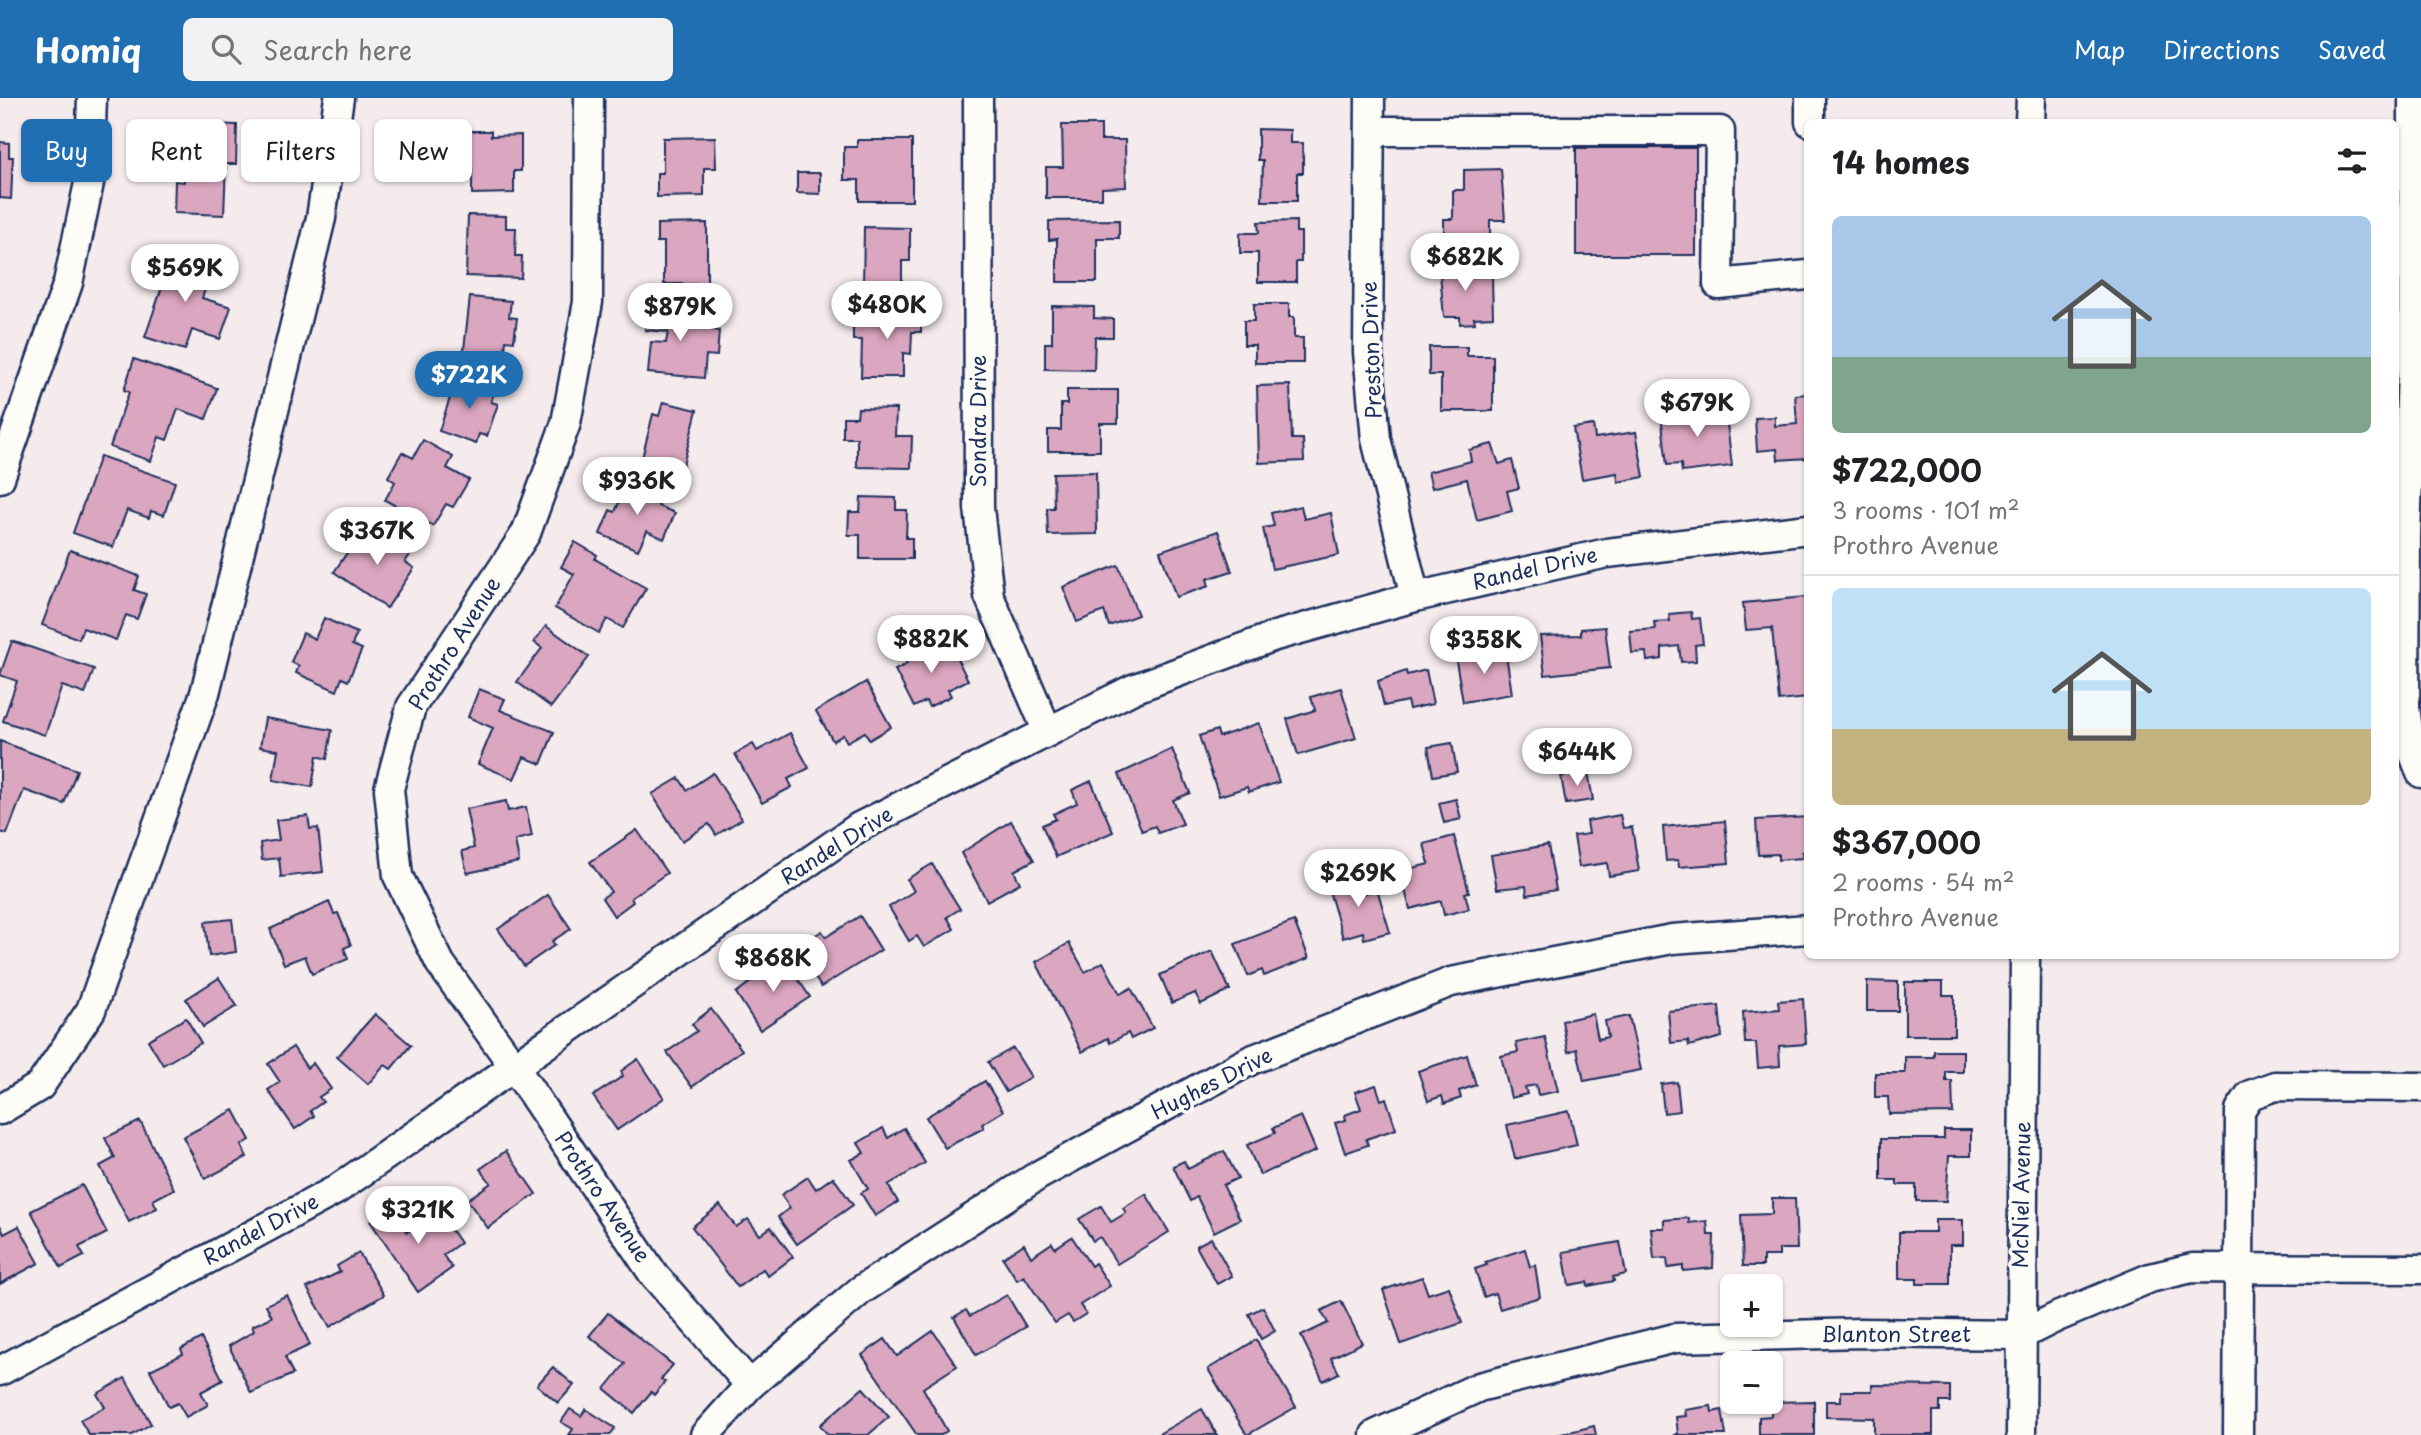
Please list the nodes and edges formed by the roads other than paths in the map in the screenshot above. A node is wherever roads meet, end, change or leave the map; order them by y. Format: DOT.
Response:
graph roads {
  1 [pos="92,98"];
  2 [pos="339,98"];
  3 [pos="589,98"];
  4 [pos="978,98"];
  5 [pos="1370,98"];
  6 [pos="1810,98"];
  7 [pos="2031,98"];
  8 [pos="2413,98"];
  9 [pos="1810,119"];
  10 [pos="2031,119"];
  11 [pos="1370,131"];
  12 [pos="1804,275"];
  13 [pos="0,478"];
  14 [pos="1804,529"];
  15 [pos="1415,597"];
  16 [pos="1048,732"];
  17 [pos="2421,773"];
  18 [pos="1804,929"];
  19 [pos="2025,959"];
  20 [pos="513,1065"];
  21 [pos="2421,1087"];
  22 [pos="0,1110"];
  23 [pos="2239,1268"];
  24 [pos="2421,1269"];
  25 [pos="2021,1335"];
  26 [pos="0,1371"];
  27 [pos="750,1385"];
  28 [pos="705,1435"];
  29 [pos="1375,1435"];
  30 [pos="2021,1435"];
  31 [pos="2238,1435"];
  1 -- 13 [label="street"];
  2 -- 22 [label="street"];
  3 -- 20 [label="street, Prothro Avenue"];
  4 -- 16 [label="street, Sondra Drive"];
  5 -- 11 [label="street, Preston Drive"];
  6 -- 9 [label="street"];
  7 -- 10 [label="street"];
  8 -- 17 [label="street"];
  11 -- 12 [label="street"];
  11 -- 15 [label="street, Preston Drive"];
  14 -- 15 [label="street, Randel Drive"];
  15 -- 16 [label="street, Randel Drive"];
  16 -- 20 [label="street, Randel Drive"];
  18 -- 27 [label="street, Hughes Drive"];
  19 -- 25 [label="street, McNiel Avenue"];
  20 -- 26 [label="street, Randel Drive"];
  20 -- 27 [label="street, Prothro Avenue"];
  21 -- 23 [label="street"];
  23 -- 24 [label="street, Blanton Street"];
  23 -- 25 [label="street, Blanton Street"];
  23 -- 31 [label="street"];
  25 -- 29 [label="street, Blanton Street"];
  25 -- 30 [label="street, McNiel Avenue"];
  27 -- 28 [label="street, Hughes Drive"];
}
